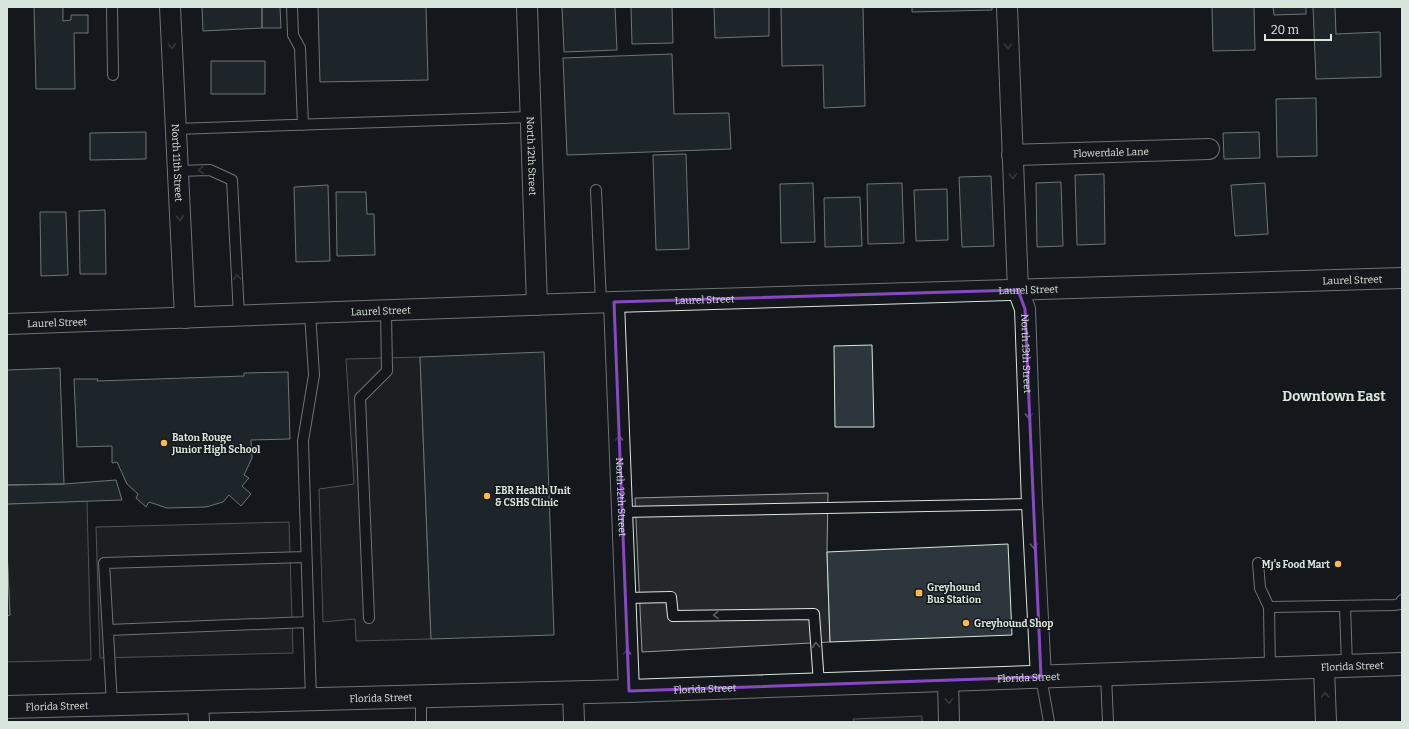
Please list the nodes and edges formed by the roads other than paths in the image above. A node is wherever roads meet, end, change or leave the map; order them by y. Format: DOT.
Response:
graph roads {
  1 [pos="112,7"];
  2 [pos="170,7"];
  3 [pos="292,7"];
  4 [pos="527,7"];
  5 [pos="1007,7"];
  6 [pos="114,75"];
  7 [pos="531,117"];
  8 [pos="303,125"];
  9 [pos="176,129"];
  10 [pos="1209,149"];
  11 [pos="1012,154"];
  12 [pos="178,171"];
  13 [pos="596,190"];
  14 [pos="1402,278"];
  15 [pos="1018,290"];
  16 [pos="608,303"];
  17 [pos="537,305"];
  18 [pos="386,311"];
  19 [pos="310,313"];
  20 [pos="239,316"];
  21 [pos="185,318"];
  22 [pos="7,324"];
  23 [pos="1032,504"];
  24 [pos="622,512"];
  25 [pos="306,557"];
  26 [pos="1258,563"];
  27 [pos="626,598"];
  28 [pos="1401,604"];
  29 [pos="1345,606"];
  30 [pos="1269,607"];
  31 [pos="369,618"];
  32 [pos="309,622"];
  33 [pos="108,630"];
  34 [pos="1402,664"];
  35 [pos="1347,666"];
  36 [pos="1324,667"];
  37 [pos="1270,669"];
  38 [pos="1106,675"];
  39 [pos="1041,677"];
  40 [pos="948,680"];
  41 [pos="819,684"];
  42 [pos="629,691"];
  43 [pos="573,692"];
  44 [pos="421,697"];
  45 [pos="311,699"];
  46 [pos="112,704"];
  47 [pos="7,707"];
  48 [pos="199,712"];
  49 [pos="421,722"];
  50 [pos="574,722"];
  51 [pos="949,722"];
  52 [pos="1049,722"];
  53 [pos="1108,722"];
  54 [pos="1326,722"];
  1 -- 6 [label="lane"];
  2 -- 9 [label="street, North 11th Street, one-way"];
  3 -- 8 [label="lane"];
  4 -- 7 [label="street, North 12th Street"];
  5 -- 11 [label="street, North 13th Street, one-way"];
  7 -- 8 [label="lane"];
  7 -- 17 [label="street, North 12th Street"];
  8 -- 9 [label="lane"];
  9 -- 12 [label="street, North 11th Street"];
  10 -- 11 [label="street, Flowerdale Lane"];
  11 -- 15 [label="street, North 13th Street, one-way"];
  20 -- 12 [label="lane, one-way"];
  12 -- 21 [label="street, North 11th Street, one-way"];
  13 -- 16 [label="lane"];
  14 -- 15 [label="street, Laurel Street"];
  15 -- 16 [label="street, Laurel Street"];
  15 -- 23 [label="street, North 13th Street, one-way"];
  16 -- 17 [label="street, Laurel Street"];
  24 -- 16 [label="street, North 12th Street, one-way"];
  17 -- 18 [label="street, Laurel Street"];
  18 -- 19 [label="street, Laurel Street"];
  18 -- 31 [label="lane"];
  19 -- 20 [label="street, Laurel Street"];
  19 -- 25 [label="lane"];
  20 -- 21 [label="street, Laurel Street"];
  21 -- 22 [label="street, Laurel Street"];
  23 -- 24 [label="lane"];
  23 -- 39 [label="street, North 13th Street, one-way"];
  24 -- 27 [label="street, North 12th Street"];
  25 -- 32 [label="lane"];
  25 -- 33 [label="lane"];
  26 -- 30 [label="lane"];
  41 -- 27 [label="lane, one-way"];
  42 -- 27 [label="street, North 12th Street, one-way"];
  28 -- 29 [label="lane"];
  29 -- 30 [label="lane"];
  29 -- 35 [label="lane"];
  30 -- 37 [label="lane"];
  32 -- 33 [label="lane"];
  32 -- 45 [label="lane"];
  33 -- 46 [label="lane"];
  34 -- 35 [label="main road, Florida Street"];
  35 -- 36 [label="main road, Florida Street"];
  36 -- 37 [label="main road, Florida Street"];
  54 -- 36 [label="street, one-way"];
  37 -- 38 [label="main road, Florida Street"];
  38 -- 39 [label="main road, Florida Street"];
  38 -- 53 [label="lane"];
  39 -- 40 [label="main road, Florida Street"];
  39 -- 52 [label="lane"];
  40 -- 41 [label="main road, Florida Street"];
  40 -- 51 [label="street, one-way"];
  41 -- 42 [label="main road, Florida Street"];
  42 -- 43 [label="main road, Florida Street"];
  43 -- 44 [label="main road, Florida Street"];
  43 -- 50 [label="street"];
  44 -- 45 [label="main road, Florida Street"];
  44 -- 49 [label="lane"];
  45 -- 48 [label="main road, Florida Street"];
  46 -- 47 [label="main road, Florida Street"];
  46 -- 48 [label="main road, Florida Street"];
}
